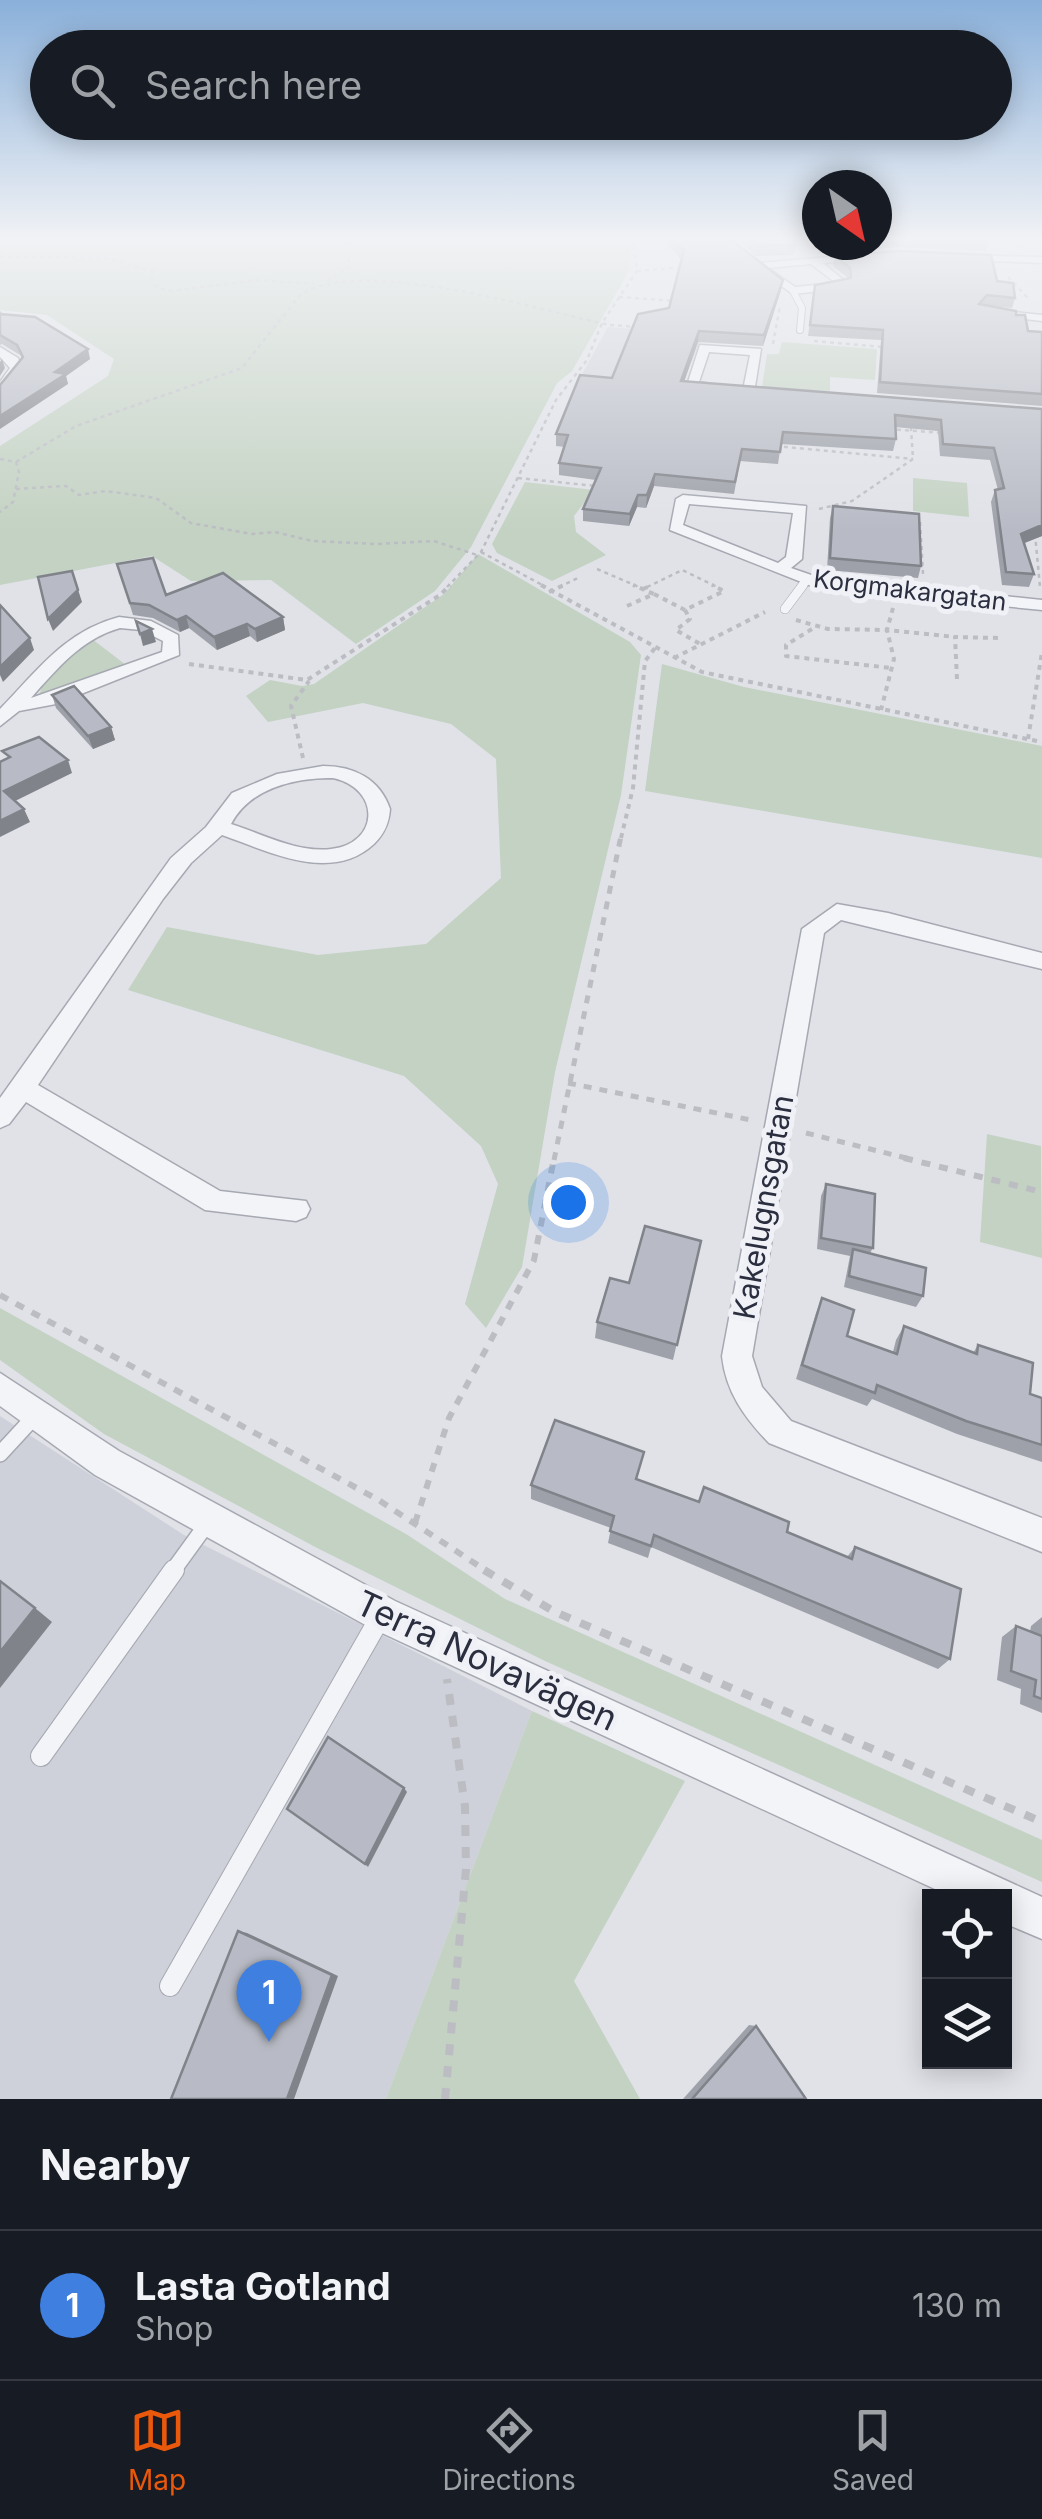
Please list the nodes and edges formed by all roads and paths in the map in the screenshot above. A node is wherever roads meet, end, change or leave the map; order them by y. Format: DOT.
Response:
graph roads {
  1 [pos="268,335"];
  2 [pos="597,335"];
  3 [pos="765,336"];
  4 [pos="775,337"];
  5 [pos="814,341"];
  6 [pos="893,347"];
  7 [pos="0,351"];
  8 [pos="749,390"];
  9 [pos="0,391"];
  10 [pos="766,391"];
  11 [pos="556,400"];
  12 [pos="572,400"];
  13 [pos="912,415"];
  14 [pos="876,428"];
  15 [pos="911,431"];
  16 [pos="950,434"];
  17 [pos="764,445"];
  18 [pos="0,459"];
  19 [pos="912,459"];
  20 [pos="16,462"];
  21 [pos="16,489"];
  22 [pos="801,509"];
  23 [pos="0,512"];
  24 [pos="1042,531"];
  25 [pos="479,554"];
  26 [pos="597,569"];
  27 [pos="779,569"];
  28 [pos="578,578"];
  29 [pos="807,580"];
  30 [pos="643,589"];
  31 [pos="549,592"];
  32 [pos="654,594"];
  33 [pos="1042,605"];
  34 [pos="627,606"];
  35 [pos="785,609"];
  36 [pos="684,610"];
  37 [pos="812,629"];
  38 [pos="887,630"];
  39 [pos="999,638"];
  40 [pos="700,645"];
  41 [pos="655,648"];
  42 [pos="1042,650"];
  43 [pos="170,655"];
  44 [pos="892,668"];
  45 [pos="311,679"];
  46 [pos="957,679"];
  47 [pos="881,710"];
  48 [pos="7,714"];
  49 [pos="1028,739"];
  50 [pos="1042,742"];
  51 [pos="306,773"];
  52 [pos="219,827"];
  53 [pos="1042,961"];
  54 [pos="568,1083"];
  55 [pos="23,1088"];
  56 [pos="0,1117"];
  57 [pos="777,1126"];
  58 [pos="1042,1192"];
  59 [pos="296,1209"];
  60 [pos="0,1295"];
  61 [pos="0,1388"];
  62 [pos="35,1416"];
  63 [pos="0,1454"];
  64 [pos="208,1522"];
  65 [pos="415,1523"];
  66 [pos="1042,1535"];
  67 [pos="382,1614"];
  68 [pos="441,1641"];
  69 [pos="41,1756"];
  70 [pos="1042,1822"];
  71 [pos="979,1889"];
  72 [pos="1012,1905"];
  73 [pos="1042,1918"];
  74 [pos="170,1986"];
  75 [pos="445,2099"];
  1 -- 20 [label="path"];
  2 -- 11 [label="path"];
  3 -- 4 [label="path"];
  5 -- 6 [label="path"];
  7 -- 9 [label="street"];
  8 -- 8 [label="street"];
  8 -- 10 [label="street"];
  11 -- 12 [label="path"];
  11 -- 25 [label="path"];
  13 -- 15 [label="path"];
  14 -- 15 [label="path"];
  15 -- 16 [label="path"];
  15 -- 19 [label="path"];
  17 -- 19 [label="path"];
  18 -- 20 [label="path"];
  19 -- 22 [label="path"];
  20 -- 21 [label="path"];
  21 -- 23 [label="path"];
  21 -- 25 [label="path"];
  22 -- 27 [label="street, Korgmakargatan"];
  22 -- 27 [label="street, Korgmakargatan"];
  24 -- 33 [label="path"];
  25 -- 31 [label="path"];
  25 -- 45 [label="path"];
  26 -- 30 [label="path"];
  27 -- 29 [label="street, Korgmakargatan"];
  28 -- 31 [label="path"];
  29 -- 33 [label="street, Korgmakargatan"];
  29 -- 35 [label="lane"];
  30 -- 32 [label="path"];
  30 -- 36 [label="path"];
  31 -- 41 [label="path"];
  32 -- 34 [label="path"];
  32 -- 36 [label="path"];
  36 -- 40 [label="path"];
  37 -- 44 [label="path"];
  38 -- 44 [label="path"];
  39 -- 46 [label="path"];
  41 -- 47 [label="path"];
  41 -- 54 [label="path"];
  42 -- 49 [label="path"];
  43 -- 45 [label="path"];
  43 -- 48 [label="street"];
  43 -- 48 [label="street"];
  44 -- 47 [label="path"];
  45 -- 51 [label="path"];
  47 -- 49 [label="path"];
  49 -- 50 [label="path"];
  51 -- 52 [label="street"];
  51 -- 52 [label="street"];
  52 -- 55 [label="street"];
  53 -- 57 [label="street, Kakelugnsgatan"];
  54 -- 57 [label="path"];
  54 -- 65 [label="path"];
  55 -- 56 [label="street"];
  55 -- 59 [label="street"];
  57 -- 58 [label="path"];
  57 -- 66 [label="street, Kakelugnsgatan"];
  60 -- 65 [label="path"];
  61 -- 62 [label="street, Terra Novavägen"];
  62 -- 63 [label="lane"];
  62 -- 64 [label="street, Terra Novavägen"];
  64 -- 67 [label="street, Terra Novavägen"];
  64 -- 69 [label="lane"];
  65 -- 70 [label="path"];
  67 -- 68 [label="street, Terra Novavägen"];
  67 -- 74 [label="lane"];
  68 -- 71 [label="street, Terra Novavägen"];
  68 -- 75 [label="path"];
  72 -- 73 [label="street"];
}
